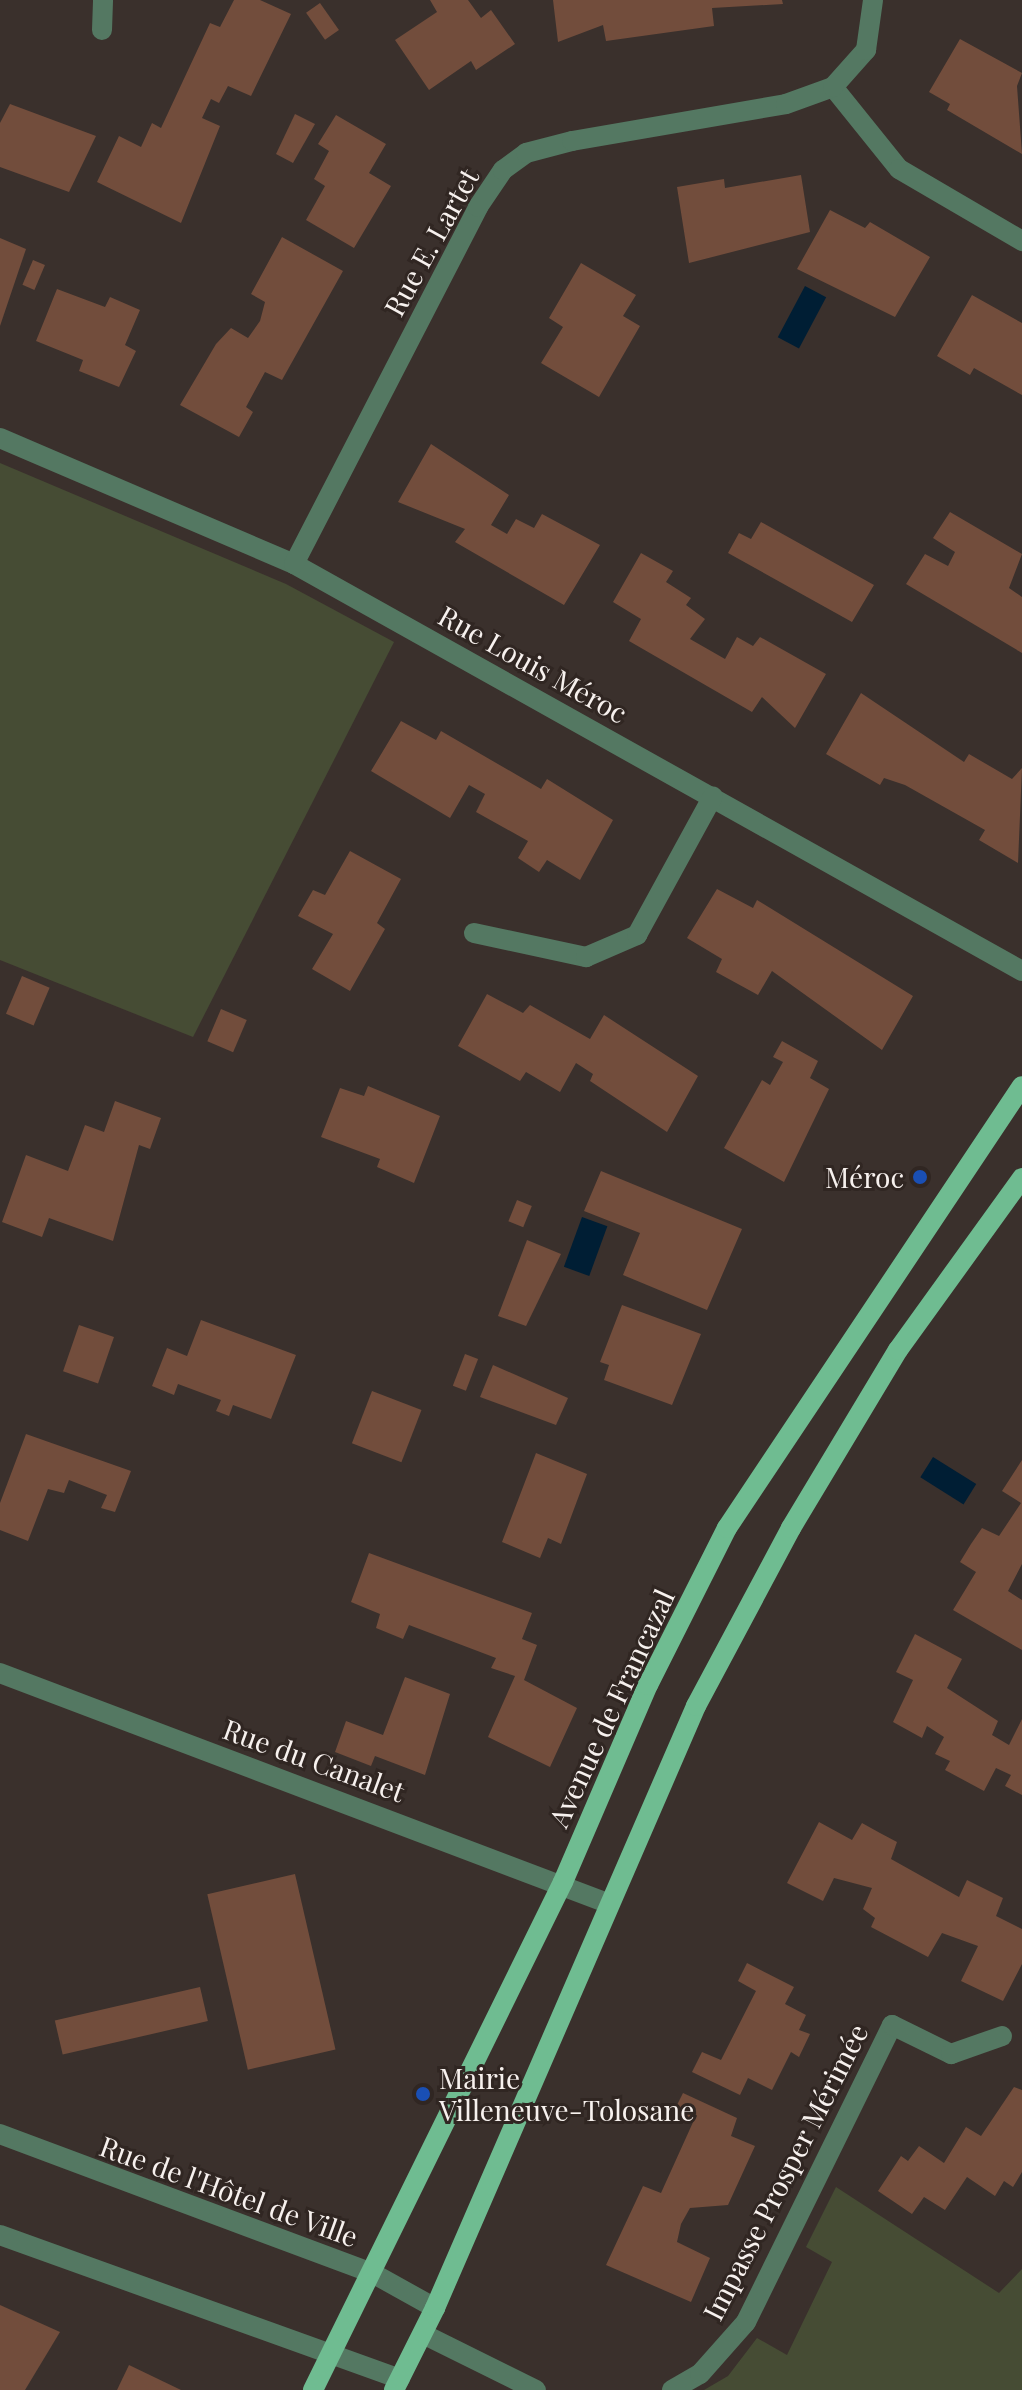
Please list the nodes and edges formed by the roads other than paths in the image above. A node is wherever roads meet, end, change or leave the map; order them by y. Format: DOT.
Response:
graph roads {
  1 [pos="103,0"];
  2 [pos="873,0"];
  3 [pos="102,30"];
  4 [pos="833,87"];
  5 [pos="1022,241"];
  6 [pos="0,438"];
  7 [pos="294,564"];
  8 [pos="713,796"];
  9 [pos="474,933"];
  10 [pos="1022,971"];
  11 [pos="1022,1086"];
  12 [pos="1022,1178"];
  13 [pos="0,1673"];
  14 [pos="563,1882"];
  15 [pos="607,1903"];
  16 [pos="1002,2036"];
  17 [pos="0,2134"];
  18 [pos="0,2235"];
  19 [pos="374,2274"];
  20 [pos="435,2308"];
  21 [pos="423,2334"];
  22 [pos="333,2357"];
  23 [pos="397,2385"];
  24 [pos="313,2390"];
  25 [pos="536,2390"];
  26 [pos="672,2390"];
  1 -- 3 [label="street"];
  2 -- 4 [label="street, Rue E. Lartet"];
  4 -- 5 [label="street"];
  4 -- 7 [label="street, Rue E. Lartet"];
  6 -- 7 [label="street, Rue Louis Méroc"];
  7 -- 8 [label="street, Rue Louis Méroc"];
  8 -- 9 [label="street"];
  8 -- 10 [label="street, Rue Louis Méroc"];
  11 -- 14 [label="main road, Avenue de Francazal"];
  12 -- 15 [label="main road"];
  13 -- 14 [label="street, Rue du Canalet"];
  14 -- 15 [label="street, Rue du Canalet"];
  14 -- 19 [label="main road, Avenue de Francazal"];
  15 -- 20 [label="main road"];
  16 -- 26 [label="street, Impasse Prosper Mérimée"];
  17 -- 19 [label="street, Rue de l'Hôtel de Ville"];
  18 -- 22 [label="street"];
  19 -- 20 [label="street, Rue de l'Hôtel de Ville"];
  19 -- 22 [label="main road, Avenue de Francazal"];
  20 -- 21 [label="main road"];
  21 -- 23 [label="main road"];
  21 -- 25 [label="street"];
  22 -- 23 [label="street"];
  22 -- 24 [label="main road, Avenue de Francazal"];
}
